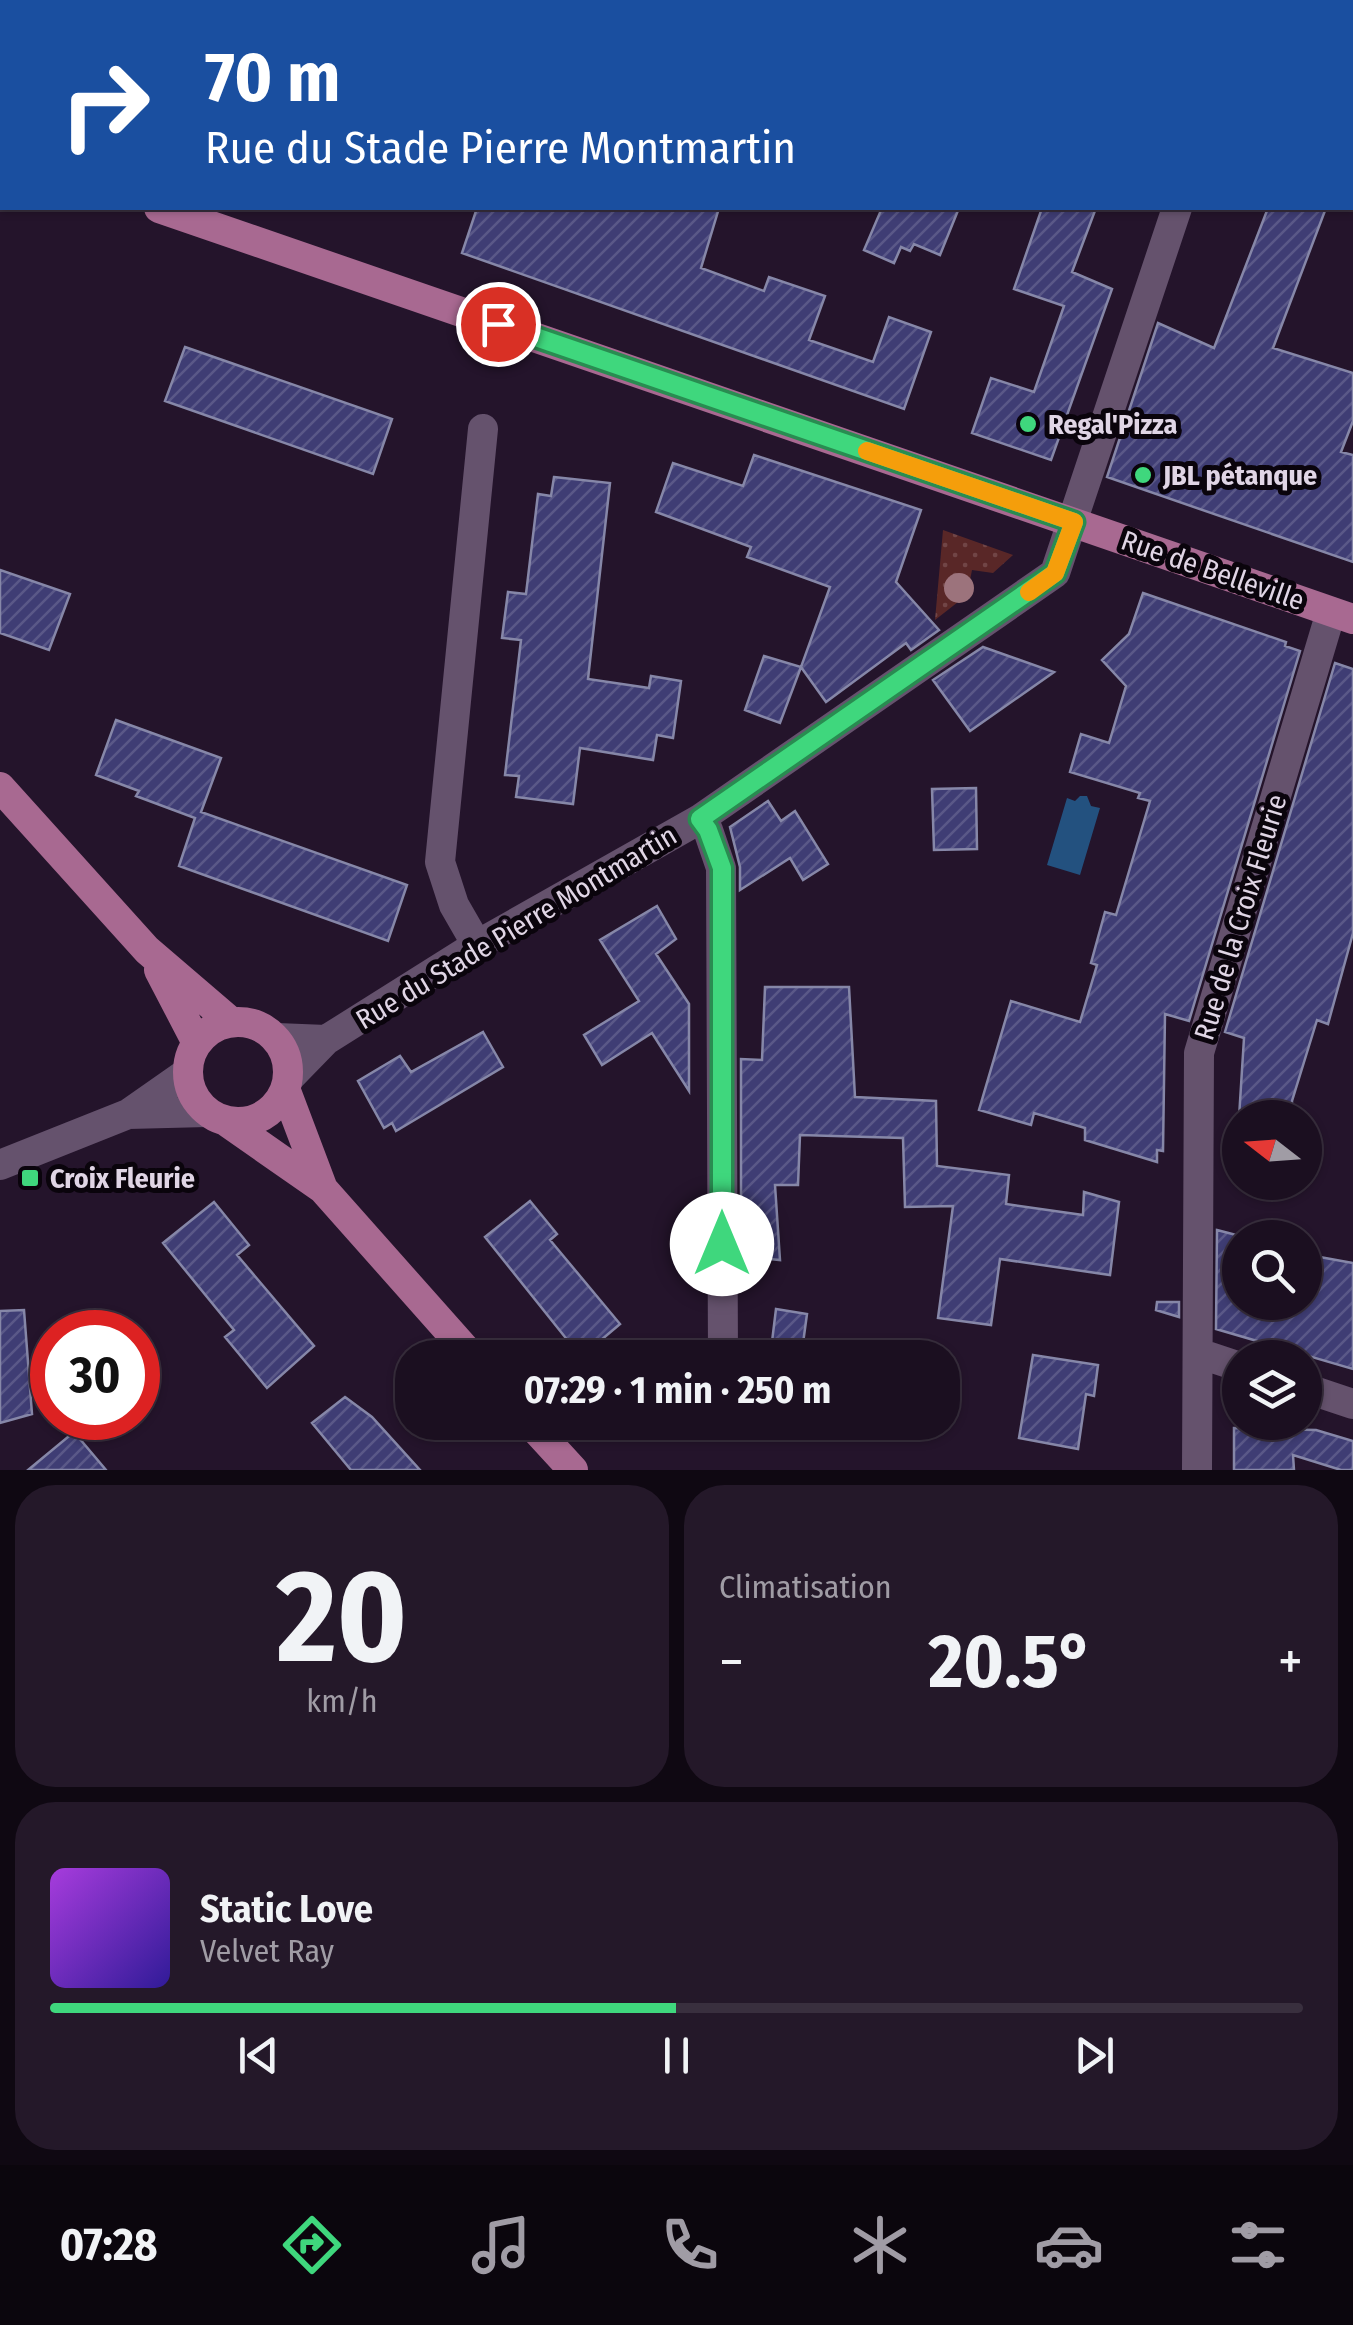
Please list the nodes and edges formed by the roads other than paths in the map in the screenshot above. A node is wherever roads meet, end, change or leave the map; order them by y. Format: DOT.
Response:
graph roads {
  1 [pos="166,210"];
  2 [pos="1175,210"];
  3 [pos="483,429"];
  4 [pos="1074,522"];
  5 [pos="1342,615"];
  6 [pos="0,786"];
  7 [pos="700,819"];
  8 [pos="477,944"];
  9 [pos="147,950"];
  10 [pos="231,1022"];
  11 [pos="276,1038"];
  12 [pos="326,1040"];
  13 [pos="192,1057"];
  14 [pos="287,1084"];
  15 [pos="128,1114"];
  16 [pos="217,1117"];
  17 [pos="0,1165"];
  18 [pos="323,1189"];
  19 [pos="456,1340"];
  20 [pos="723,1340"];
  21 [pos="1198,1353"];
  22 [pos="1222,1360"];
  23 [pos="1322,1394"];
  24 [pos="1353,1404"];
  25 [pos="546,1440"];
  26 [pos="573,1470"];
  27 [pos="1197,1470"];
  1 -- 4 [label="main road, Rue de Belleville"];
  2 -- 4 [label="street, Rue du Stade Pierre Montmartin"];
  3 -- 8 [label="street"];
  4 -- 5 [label="main road, Rue de Belleville"];
  4 -- 7 [label="street, Rue du Stade Pierre Montmartin"];
  5 -- 21 [label="street, Rue de la Croix Fleurie"];
  6 -- 9 [label="main road"];
  7 -- 8 [label="street, Rue du Stade Pierre Montmartin"];
  7 -- 20 [label="street"];
  8 -- 12 [label="street, Rue du Stade Pierre Montmartin"];
  9 -- 10 [label="main road"];
  9 -- 13 [label="main road"];
  10 -- 11 [label="main road"];
  10 -- 13 [label="main road"];
  11 -- 12 [label="street, Rue du Stade Pierre Montmartin"];
  11 -- 14 [label="main road"];
  12 -- 14 [label="street, Rue du Stade Pierre Montmartin"];
  13 -- 15 [label="street"];
  13 -- 16 [label="main road"];
  14 -- 16 [label="main road"];
  14 -- 18 [label="main road"];
  15 -- 16 [label="street"];
  15 -- 17 [label="street"];
  16 -- 18 [label="main road"];
  18 -- 19 [label="main road"];
  21 -- 22 [label="street"];
  21 -- 27 [label="street, Rue de la Croix Fleurie"];
  23 -- 24 [label="street"];
  25 -- 26 [label="main road"];
}
